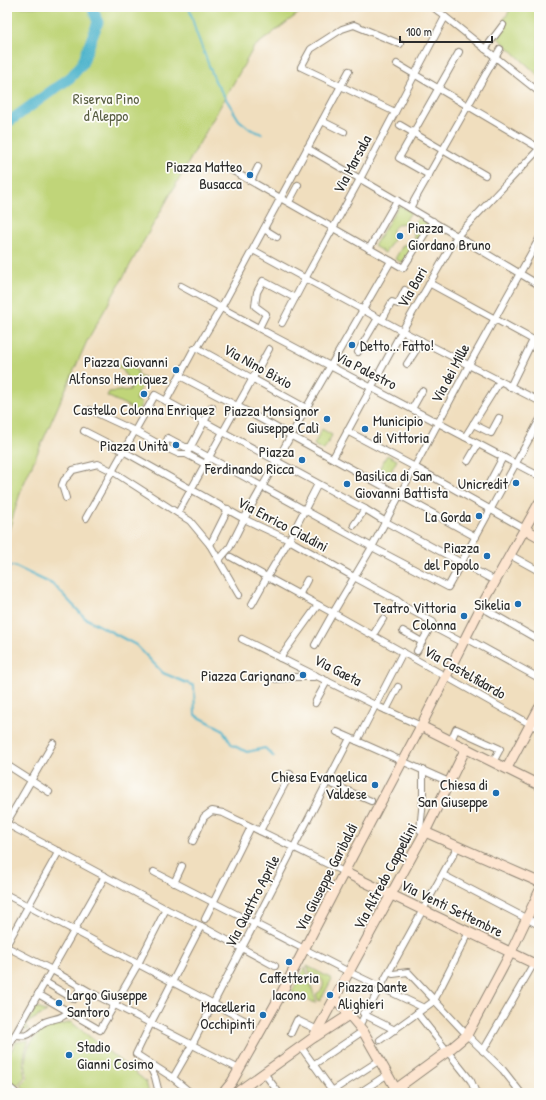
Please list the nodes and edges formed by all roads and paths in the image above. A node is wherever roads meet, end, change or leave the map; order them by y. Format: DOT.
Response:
graph roads {
  1 [pos="433,7"];
  2 [pos="445,17"];
  3 [pos="503,24"];
  4 [pos="400,44"];
  5 [pos="485,49"];
  6 [pos="500,49"];
  7 [pos="460,52"];
  8 [pos="496,58"];
  9 [pos="397,64"];
  10 [pos="349,71"];
  11 [pos="415,75"];
  12 [pos="341,86"];
  13 [pos="439,89"];
  14 [pos="539,92"];
  15 [pos="468,106"];
  16 [pos="395,112"];
  17 [pos="322,121"];
  18 [pos="400,125"];
  19 [pos="344,132"];
  20 [pos="413,133"];
  21 [pos="307,148"];
  22 [pos="539,148"];
  23 [pos="443,150"];
  24 [pos="258,167"];
  25 [pos="234,170"];
  26 [pos="429,175"];
  27 [pos="485,175"];
  28 [pos="360,179"];
  29 [pos="251,181"];
  30 [pos="298,185"];
  31 [pos="281,198"];
  32 [pos="396,200"];
  33 [pos="289,202"];
  34 [pos="411,206"];
  35 [pos="434,222"];
  36 [pos="333,227"];
  37 [pos="264,229"];
  38 [pos="457,236"];
  39 [pos="277,237"];
  40 [pos="539,239"];
  41 [pos="368,248"];
  42 [pos="252,250"];
  43 [pos="390,263"];
  44 [pos="520,274"];
  45 [pos="305,279"];
  46 [pos="429,284"];
  47 [pos="539,285"];
  48 [pos="181,286"];
  49 [pos="406,290"];
  50 [pos="295,298"];
  51 [pos="221,308"];
  52 [pos="362,310"];
  53 [pos="380,319"];
  54 [pos="494,319"];
  55 [pos="282,323"];
  56 [pos="259,328"];
  57 [pos="402,331"];
  58 [pos="422,341"];
  59 [pos="536,342"];
  60 [pos="197,348"];
  61 [pos="269,349"];
  62 [pos="358,352"];
  63 [pos="407,364"];
  64 [pos="469,365"];
  65 [pos="330,366"];
  66 [pos="182,377"];
  67 [pos="252,379"];
  68 [pos="500,381"];
  69 [pos="371,387"];
  70 [pos="510,387"];
  71 [pos="422,391"];
  72 [pos="539,401"];
  73 [pos="168,402"];
  74 [pos="237,406"];
  75 [pos="212,407"];
  76 [pos="306,408"];
  77 [pos="412,409"];
  78 [pos="90,410"];
  79 [pos="499,418"];
  80 [pos="204,421"];
  81 [pos="539,421"];
  82 [pos="438,423"];
  83 [pos="473,424"];
  84 [pos="84,431"];
  85 [pos="135,431"];
  86 [pos="347,431"];
  87 [pos="223,432"];
  88 [pos="290,434"];
  89 [pos="466,437"];
  90 [pos="478,444"];
  91 [pos="161,446"];
  92 [pos="191,446"];
  93 [pos="123,451"];
  94 [pos="186,454"];
  95 [pos="209,457"];
  96 [pos="503,457"];
  97 [pos="334,458"];
  98 [pos="468,461"];
  99 [pos="275,462"];
  100 [pos="516,463"];
  101 [pos="205,464"];
  102 [pos="415,467"];
  103 [pos="112,471"];
  104 [pos="539,476"];
  105 [pos="318,485"];
  106 [pos="263,486"];
  107 [pos="487,486"];
  108 [pos="192,489"];
  109 [pos="400,495"];
  110 [pos="66,498"];
  111 [pos="539,503"];
  112 [pos="365,508"];
  113 [pos="490,508"];
  114 [pos="228,509"];
  115 [pos="305,509"];
  116 [pos="178,513"];
  117 [pos="86,518"];
  118 [pos="244,519"];
  119 [pos="386,522"];
  120 [pos="354,525"];
  121 [pos="526,528"];
  122 [pos="474,536"];
  123 [pos="539,537"];
  124 [pos="289,540"];
  125 [pos="210,545"];
  126 [pos="372,547"];
  127 [pos="511,556"];
  128 [pos="231,557"];
  129 [pos="219,560"];
  130 [pos="460,562"];
  131 [pos="539,571"];
  132 [pos="267,577"];
  133 [pos="354,577"];
  134 [pos="307,580"];
  135 [pos="495,581"];
  136 [pos="299,595"];
  137 [pos="239,596"];
  138 [pos="252,604"];
  139 [pos="318,605"];
  140 [pos="481,607"];
  141 [pos="333,613"];
  142 [pos="383,619"];
  143 [pos="430,626"];
  144 [pos="403,631"];
  145 [pos="373,635"];
  146 [pos="242,639"];
  147 [pos="539,640"];
  148 [pos="465,641"];
  149 [pos="422,642"];
  150 [pos="315,646"];
  151 [pos="417,651"];
  152 [pos="402,652"];
  153 [pos="280,658"];
  154 [pos="315,675"];
  155 [pos="446,677"];
  156 [pos="539,678"];
  157 [pos="276,679"];
  158 [pos="327,681"];
  159 [pos="398,687"];
  160 [pos="315,703"];
  161 [pos="375,705"];
  162 [pos="539,708"];
  163 [pos="386,710"];
  164 [pos="530,724"];
  165 [pos="421,726"];
  166 [pos="539,729"];
  167 [pos="336,732"];
  168 [pos="350,738"];
  169 [pos="357,741"];
  170 [pos="451,741"];
  171 [pos="53,743"];
  172 [pos="466,748"];
  173 [pos="402,760"];
  174 [pos="494,762"];
  175 [pos="7,765"];
  176 [pos="507,768"];
  177 [pos="423,770"];
  178 [pos="290,774"];
  179 [pos="31,780"];
  180 [pos="327,782"];
  181 [pos="449,782"];
  182 [pos="539,785"];
  183 [pos="49,792"];
  184 [pos="371,801"];
  185 [pos="7,823"];
  186 [pos="251,828"];
  187 [pos="260,831"];
  188 [pos="425,832"];
  189 [pos="193,841"];
  190 [pos="458,846"];
  191 [pos="294,848"];
  192 [pos="59,851"];
  193 [pos="182,866"];
  194 [pos="154,872"];
  195 [pos="344,872"];
  196 [pos="443,875"];
  197 [pos="105,876"];
  198 [pos="539,882"];
  199 [pos="174,883"];
  200 [pos="539,892"];
  201 [pos="7,895"];
  202 [pos="392,895"];
  203 [pos="213,902"];
  204 [pos="28,906"];
  205 [pos="166,909"];
  206 [pos="423,910"];
  207 [pos="205,919"];
  208 [pos="526,919"];
  209 [pos="255,924"];
  210 [pos="539,925"];
  211 [pos="201,926"];
  212 [pos="74,930"];
  213 [pos="469,932"];
  214 [pos="7,946"];
  215 [pos="242,949"];
  216 [pos="304,949"];
  217 [pos="510,952"];
  218 [pos="138,964"];
  219 [pos="537,965"];
  220 [pos="275,966"];
  221 [pos="52,970"];
  222 [pos="349,972"];
  223 [pos="393,974"];
  224 [pos="45,982"];
  225 [pos="173,982"];
  226 [pos="81,987"];
  227 [pos="381,988"];
  228 [pos="38,994"];
  229 [pos="335,998"];
  230 [pos="434,1000"];
  231 [pos="214,1003"];
  232 [pos="115,1005"];
  233 [pos="424,1008"];
  234 [pos="68,1012"];
  235 [pos="417,1013"];
  236 [pos="365,1015"];
  237 [pos="351,1016"];
  238 [pos="248,1022"];
  239 [pos="151,1023"];
  240 [pos="361,1028"];
  241 [pos="395,1030"];
  242 [pos="290,1034"];
  243 [pos="316,1034"];
  244 [pos="467,1035"];
  245 [pos="15,1036"];
  246 [pos="380,1040"];
  247 [pos="192,1045"];
  248 [pos="301,1047"];
  249 [pos="7,1048"];
  250 [pos="448,1051"];
  251 [pos="483,1051"];
  252 [pos="380,1060"];
  253 [pos="147,1062"];
  254 [pos="313,1065"];
  255 [pos="239,1069"];
  256 [pos="264,1073"];
  257 [pos="388,1074"];
  258 [pos="174,1076"];
  259 [pos="232,1082"];
  260 [pos="7,1085"];
  261 [pos="237,1092"];
  262 [pos="333,1092"];
  263 [pos="395,1092"];
  264 [pos="16,1093"];
  265 [pos="158,1093"];
  266 [pos="191,1093"];
  267 [pos="223,1093"];
  268 [pos="279,1093"];
  269 [pos="359,1093"];
  270 [pos="476,1093"];
  271 [pos="521,1093"];
  1 -- 2 [label="street"];
  2 -- 5 [label="street"];
  2 -- 11 [label="street, Via Marsala"];
  3 -- 5 [label="street"];
  4 -- 12 [label="street"];
  5 -- 8 [label="street"];
  6 -- 8 [label="street"];
  7 -- 13 [label="street"];
  8 -- 14 [label="street"];
  8 -- 15 [label="street"];
  9 -- 11 [label="street"];
  10 -- 12 [label="street"];
  11 -- 13 [label="street"];
  11 -- 16 [label="street, Via Marsala"];
  12 -- 16 [label="street"];
  12 -- 17 [label="street"];
  13 -- 15 [label="street"];
  13 -- 20 [label="street"];
  15 -- 22 [label="street"];
  15 -- 23 [label="street"];
  16 -- 28 [label="street, Via Marsala"];
  17 -- 19 [label="street"];
  17 -- 21 [label="street"];
  18 -- 20 [label="street"];
  20 -- 23 [label="street"];
  20 -- 26 [label="street"];
  21 -- 28 [label="street"];
  21 -- 31 [label="street"];
  22 -- 38 [label="street, Via Bari"];
  23 -- 26 [label="street"];
  23 -- 27 [label="street"];
  24 -- 29 [label="street"];
  25 -- 29 [label="street"];
  26 -- 34 [label="street"];
  28 -- 32 [label="street"];
  28 -- 36 [label="street, Via Marsala"];
  29 -- 31 [label="street"];
  30 -- 33 [label="street"];
  31 -- 33 [label="street"];
  31 -- 37 [label="street"];
  32 -- 34 [label="street"];
  32 -- 41 [label="street"];
  33 -- 36 [label="street"];
  34 -- 35 [label="street"];
  35 -- 38 [label="street"];
  35 -- 43 [label="street"];
  36 -- 41 [label="street"];
  36 -- 45 [label="street, Via Marsala"];
  37 -- 39 [label="street"];
  37 -- 42 [label="street"];
  38 -- 44 [label="street"];
  38 -- 46 [label="street, Via Bari"];
  40 -- 44 [label="street, Via dei Mille"];
  41 -- 43 [label="street"];
  42 -- 45 [label="street"];
  42 -- 51 [label="street"];
  43 -- 52 [label="street"];
  44 -- 47 [label="street"];
  44 -- 54 [label="street, Via dei Mille"];
  45 -- 50 [label="street, Via Marsala"];
  45 -- 52 [label="street"];
  46 -- 54 [label="street"];
  46 -- 57 [label="street, Via Bari"];
  48 -- 51 [label="street, Via Palestro"];
  49 -- 53 [label="street"];
  50 -- 55 [label="street, Via Marsala"];
  50 -- 56 [label="street"];
  51 -- 56 [label="street, Via Palestro"];
  51 -- 60 [label="street"];
  52 -- 53 [label="street"];
  52 -- 65 [label="street"];
  53 -- 57 [label="street"];
  53 -- 62 [label="street"];
  54 -- 59 [label="street"];
  54 -- 64 [label="street, Via dei Mille"];
  56 -- 65 [label="street, Via Palestro"];
  57 -- 58 [label="street"];
  57 -- 69 [label="street, Via Bari"];
  58 -- 63 [label="street"];
  58 -- 64 [label="street"];
  59 -- 70 [label="street"];
  60 -- 66 [label="street"];
  60 -- 67 [label="street, Via Nino Bixio"];
  61 -- 67 [label="street"];
  64 -- 68 [label="street"];
  64 -- 82 [label="street, Via dei Mille"];
  65 -- 69 [label="street, Via Palestro"];
  65 -- 76 [label="street"];
  66 -- 73 [label="street"];
  66 -- 74 [label="street"];
  67 -- 74 [label="street"];
  67 -- 76 [label="street, Via Nino Bixio"];
  68 -- 70 [label="street"];
  68 -- 83 [label="street"];
  69 -- 77 [label="street, Via Palestro"];
  69 -- 86 [label="street, Via Bari"];
  70 -- 72 [label="street"];
  71 -- 77 [label="street"];
  73 -- 80 [label="street"];
  73 -- 85 [label="street"];
  74 -- 87 [label="street"];
  74 -- 88 [label="street"];
  75 -- 80 [label="street"];
  76 -- 88 [label="street"];
  77 -- 82 [label="street, Via Palestro"];
  78 -- 85 [label="street"];
  79 -- 83 [label="street"];
  80 -- 87 [label="street"];
  80 -- 92 [label="street"];
  81 -- 100 [label="street"];
  82 -- 89 [label="street, Via Palestro"];
  82 -- 102 [label="street, Via dei Mille"];
  83 -- 89 [label="street"];
  84 -- 93 [label="street, Via Enrico Cialdini"];
  85 -- 91 [label="street"];
  85 -- 93 [label="street"];
  86 -- 97 [label="street, Via Bari"];
  86 -- 102 [label="street"];
  87 -- 95 [label="street"];
  87 -- 99 [label="street"];
  88 -- 97 [label="street"];
  88 -- 99 [label="street"];
  89 -- 90 [label="street, Via Palestro"];
  90 -- 96 [label="street, Via Palestro"];
  90 -- 98 [label="street"];
  91 -- 92 [label="street"];
  91 -- 94 [label="street"];
  92 -- 94 [label="street"];
  92 -- 95 [label="street"];
  93 -- 103 [label="street"];
  93 -- 108 [label="street, Via Enrico Cialdini"];
  94 -- 101 [label="street"];
  95 -- 101 [label="street"];
  95 -- 106 [label="street"];
  96 -- 100 [label="street, Via Palestro"];
  96 -- 107 [label="street"];
  97 -- 109 [label="street"];
  99 -- 105 [label="street"];
  99 -- 106 [label="street"];
  100 -- 104 [label="street, Via Palestro"];
  100 -- 113 [label="street"];
  101 -- 108 [label="street"];
  102 -- 109 [label="street, Via dei Mille"];
  102 -- 113 [label="street"];
  103 -- 110 [label="street"];
  103 -- 116 [label="street"];
  103 -- 117 [label="street"];
  105 -- 112 [label="street"];
  105 -- 115 [label="street"];
  106 -- 115 [label="street"];
  106 -- 118 [label="street"];
  108 -- 114 [label="street, Via Enrico Cialdini"];
  108 -- 116 [label="street"];
  109 -- 119 [label="street, Via dei Mille"];
  109 -- 122 [label="street"];
  111 -- 121 [label="main road"];
  112 -- 119 [label="street"];
  112 -- 120 [label="street"];
  113 -- 121 [label="street"];
  113 -- 122 [label="street"];
  114 -- 118 [label="street, Via Enrico Cialdini"];
  114 -- 125 [label="street"];
  115 -- 124 [label="street"];
  115 -- 126 [label="street"];
  116 -- 125 [label="street"];
  118 -- 124 [label="street, Via Enrico Cialdini"];
  118 -- 129 [label="street"];
  119 -- 126 [label="street, Via dei Mille"];
  119 -- 130 [label="street"];
  121 -- 123 [label="main road"];
  121 -- 127 [label="main road, Via Giuseppe Garibaldi"];
  122 -- 130 [label="street"];
  124 -- 132 [label="street"];
  124 -- 133 [label="street, Via Enrico Cialdini"];
  125 -- 129 [label="street"];
  126 -- 130 [label="street"];
  126 -- 133 [label="street, Via dei Mille"];
  127 -- 131 [label="street"];
  127 -- 135 [label="main road, Via Giuseppe Garibaldi"];
  128 -- 132 [label="street, Via Castelfidardo"];
  129 -- 137 [label="street"];
  130 -- 135 [label="street"];
  132 -- 136 [label="street, Via Castelfidardo"];
  132 -- 138 [label="street"];
  133 -- 141 [label="street, Via dei Mille"];
  133 -- 143 [label="street, Via Enrico Cialdini"];
  134 -- 136 [label="street"];
  135 -- 140 [label="main road, Via Giuseppe Garibaldi"];
  136 -- 139 [label="street, Via Castelfidardo"];
  139 -- 141 [label="street, Via Castelfidardo"];
  139 -- 153 [label="street"];
  140 -- 147 [label="street"];
  140 -- 148 [label="main road, Via Giuseppe Garibaldi"];
  141 -- 145 [label="street, Via Castelfidardo"];
  141 -- 150 [label="street, Via dei Mille"];
  142 -- 145 [label="street"];
  143 -- 148 [label="street, Via Enrico Cialdini"];
  143 -- 149 [label="street"];
  144 -- 149 [label="street"];
  145 -- 152 [label="street, Via Castelfidardo"];
  146 -- 153 [label="street, Via Gaeta"];
  148 -- 155 [label="main road, Via Giuseppe Garibaldi"];
  148 -- 156 [label="street, Via Enrico Cialdini"];
  149 -- 151 [label="street"];
  152 -- 155 [label="street, Via Castelfidardo"];
  152 -- 161 [label="street"];
  153 -- 154 [label="street, Via Gaeta"];
  154 -- 157 [label="street"];
  154 -- 158 [label="street, Via Gaeta"];
  155 -- 164 [label="street, Via Castelfidardo"];
  155 -- 165 [label="main road, Via Giuseppe Garibaldi"];
  158 -- 160 [label="street"];
  158 -- 161 [label="street, Via Gaeta"];
  159 -- 163 [label="street"];
  161 -- 163 [label="street, Via Gaeta"];
  161 -- 169 [label="street"];
  162 -- 164 [label="main road"];
  163 -- 165 [label="street, Via Gaeta"];
  164 -- 166 [label="street, Via Castelfidardo"];
  164 -- 176 [label="main road"];
  165 -- 170 [label="main road"];
  165 -- 173 [label="main road, Via Giuseppe Garibaldi"];
  167 -- 168 [label="street"];
  168 -- 169 [label="street"];
  168 -- 180 [label="street, Via Quattro Aprile"];
  169 -- 173 [label="street"];
  170 -- 172 [label="main road"];
  170 -- 174 [label="street"];
  171 -- 179 [label="street"];
  172 -- 174 [label="main road"];
  172 -- 181 [label="main road, Via Alfredo Cappellini"];
  173 -- 177 [label="street"];
  173 -- 195 [label="main road, Via Giuseppe Garibaldi"];
  174 -- 176 [label="main road"];
  175 -- 179 [label="street"];
  176 -- 182 [label="main road"];
  177 -- 181 [label="street"];
  177 -- 188 [label="street"];
  178 -- 187 [label="street"];
  179 -- 183 [label="street"];
  179 -- 185 [label="street"];
  180 -- 184 [label="street"];
  180 -- 191 [label="street, Via Quattro Aprile"];
  181 -- 188 [label="main road, Via Alfredo Cappellini"];
  185 -- 192 [label="street"];
  186 -- 187 [label="street, Via Venti Settembre"];
  186 -- 189 [label="street, Via Venti Settembre"];
  186 -- 203 [label="street"];
  187 -- 191 [label="street, Via Venti Settembre"];
  188 -- 190 [label="main road"];
  188 -- 202 [label="main road, Via Alfredo Cappellini"];
  190 -- 196 [label="street"];
  190 -- 198 [label="main road"];
  191 -- 195 [label="street, Via Venti Settembre"];
  191 -- 209 [label="street, Via Quattro Aprile"];
  192 -- 197 [label="street"];
  192 -- 204 [label="street"];
  193 -- 199 [label="street"];
  194 -- 199 [label="street"];
  195 -- 202 [label="main road, Via Venti Settembre"];
  195 -- 216 [label="main road, Via Giuseppe Garibaldi"];
  196 -- 206 [label="street"];
  196 -- 208 [label="street"];
  197 -- 205 [label="street"];
  197 -- 212 [label="street"];
  199 -- 203 [label="street"];
  200 -- 208 [label="main road"];
  201 -- 204 [label="street"];
  202 -- 206 [label="main road, Via Venti Settembre"];
  202 -- 222 [label="main road, Via Alfredo Cappellini"];
  203 -- 207 [label="street"];
  203 -- 209 [label="street"];
  204 -- 212 [label="street"];
  204 -- 214 [label="street"];
  205 -- 211 [label="street"];
  205 -- 218 [label="street"];
  206 -- 213 [label="main road, Via Venti Settembre"];
  206 -- 227 [label="street"];
  208 -- 210 [label="street"];
  208 -- 217 [label="main road"];
  209 -- 215 [label="street, Via Quattro Aprile"];
  209 -- 216 [label="street"];
  211 -- 215 [label="street"];
  211 -- 225 [label="street"];
  212 -- 218 [label="street"];
  212 -- 221 [label="street"];
  213 -- 217 [label="main road, Via Venti Settembre"];
  213 -- 230 [label="street"];
  214 -- 221 [label="street"];
  215 -- 220 [label="street"];
  215 -- 231 [label="street, Via Quattro Aprile"];
  216 -- 222 [label="street"];
  216 -- 255 [label="main road, Via Giuseppe Garibaldi"];
  217 -- 219 [label="main road, Via Venti Settembre"];
  217 -- 244 [label="main road"];
  218 -- 225 [label="street"];
  218 -- 232 [label="street"];
  219 -- 251 [label="street"];
  221 -- 224 [label="street"];
  221 -- 226 [label="street"];
  222 -- 227 [label="street"];
  222 -- 229 [label="main road, Via Alfredo Cappellini"];
  223 -- 230 [label="street"];
  224 -- 226 [label="street"];
  224 -- 228 [label="street"];
  225 -- 231 [label="street"];
  225 -- 239 [label="street"];
  226 -- 232 [label="street"];
  227 -- 233 [label="street"];
  227 -- 236 [label="street"];
  228 -- 234 [label="street"];
  228 -- 245 [label="street"];
  229 -- 237 [label="main road"];
  229 -- 243 [label="main road, Via Alfredo Cappellini"];
  230 -- 233 [label="street"];
  230 -- 244 [label="street"];
  231 -- 238 [label="street"];
  231 -- 247 [label="street, Via Quattro Aprile"];
  232 -- 234 [label="street"];
  232 -- 239 [label="street"];
  233 -- 235 [label="street"];
  234 -- 245 [label="street"];
  235 -- 241 [label="street"];
  235 -- 250 [label="street"];
  236 -- 237 [label="street"];
  236 -- 240 [label="street"];
  236 -- 241 [label="street"];
  237 -- 240 [label="main road"];
  237 -- 243 [label="main road"];
  239 -- 247 [label="street"];
  239 -- 253 [label="street"];
  240 -- 252 [label="main road"];
  240 -- 254 [label="street"];
  241 -- 246 [label="street"];
  242 -- 243 [label="street"];
  243 -- 248 [label="main road"];
  244 -- 250 [label="main road"];
  244 -- 251 [label="street"];
  245 -- 249 [label="street"];
  247 -- 255 [label="street"];
  247 -- 258 [label="street, Via Quattro Aprile"];
  248 -- 254 [label="street"];
  248 -- 256 [label="main road"];
  250 -- 263 [label="main road"];
  250 -- 270 [label="street"];
  251 -- 271 [label="street"];
  252 -- 257 [label="main road"];
  252 -- 262 [label="street"];
  253 -- 258 [label="street"];
  253 -- 265 [label="street"];
  254 -- 262 [label="street"];
  255 -- 259 [label="main road, Via Giuseppe Garibaldi"];
  256 -- 261 [label="main road"];
  256 -- 268 [label="street"];
  257 -- 263 [label="main road"];
  257 -- 269 [label="street"];
  258 -- 266 [label="street"];
  259 -- 261 [label="main road"];
  259 -- 267 [label="main road, Via Giuseppe Garibaldi"];
  260 -- 264 [label="street"];
}
